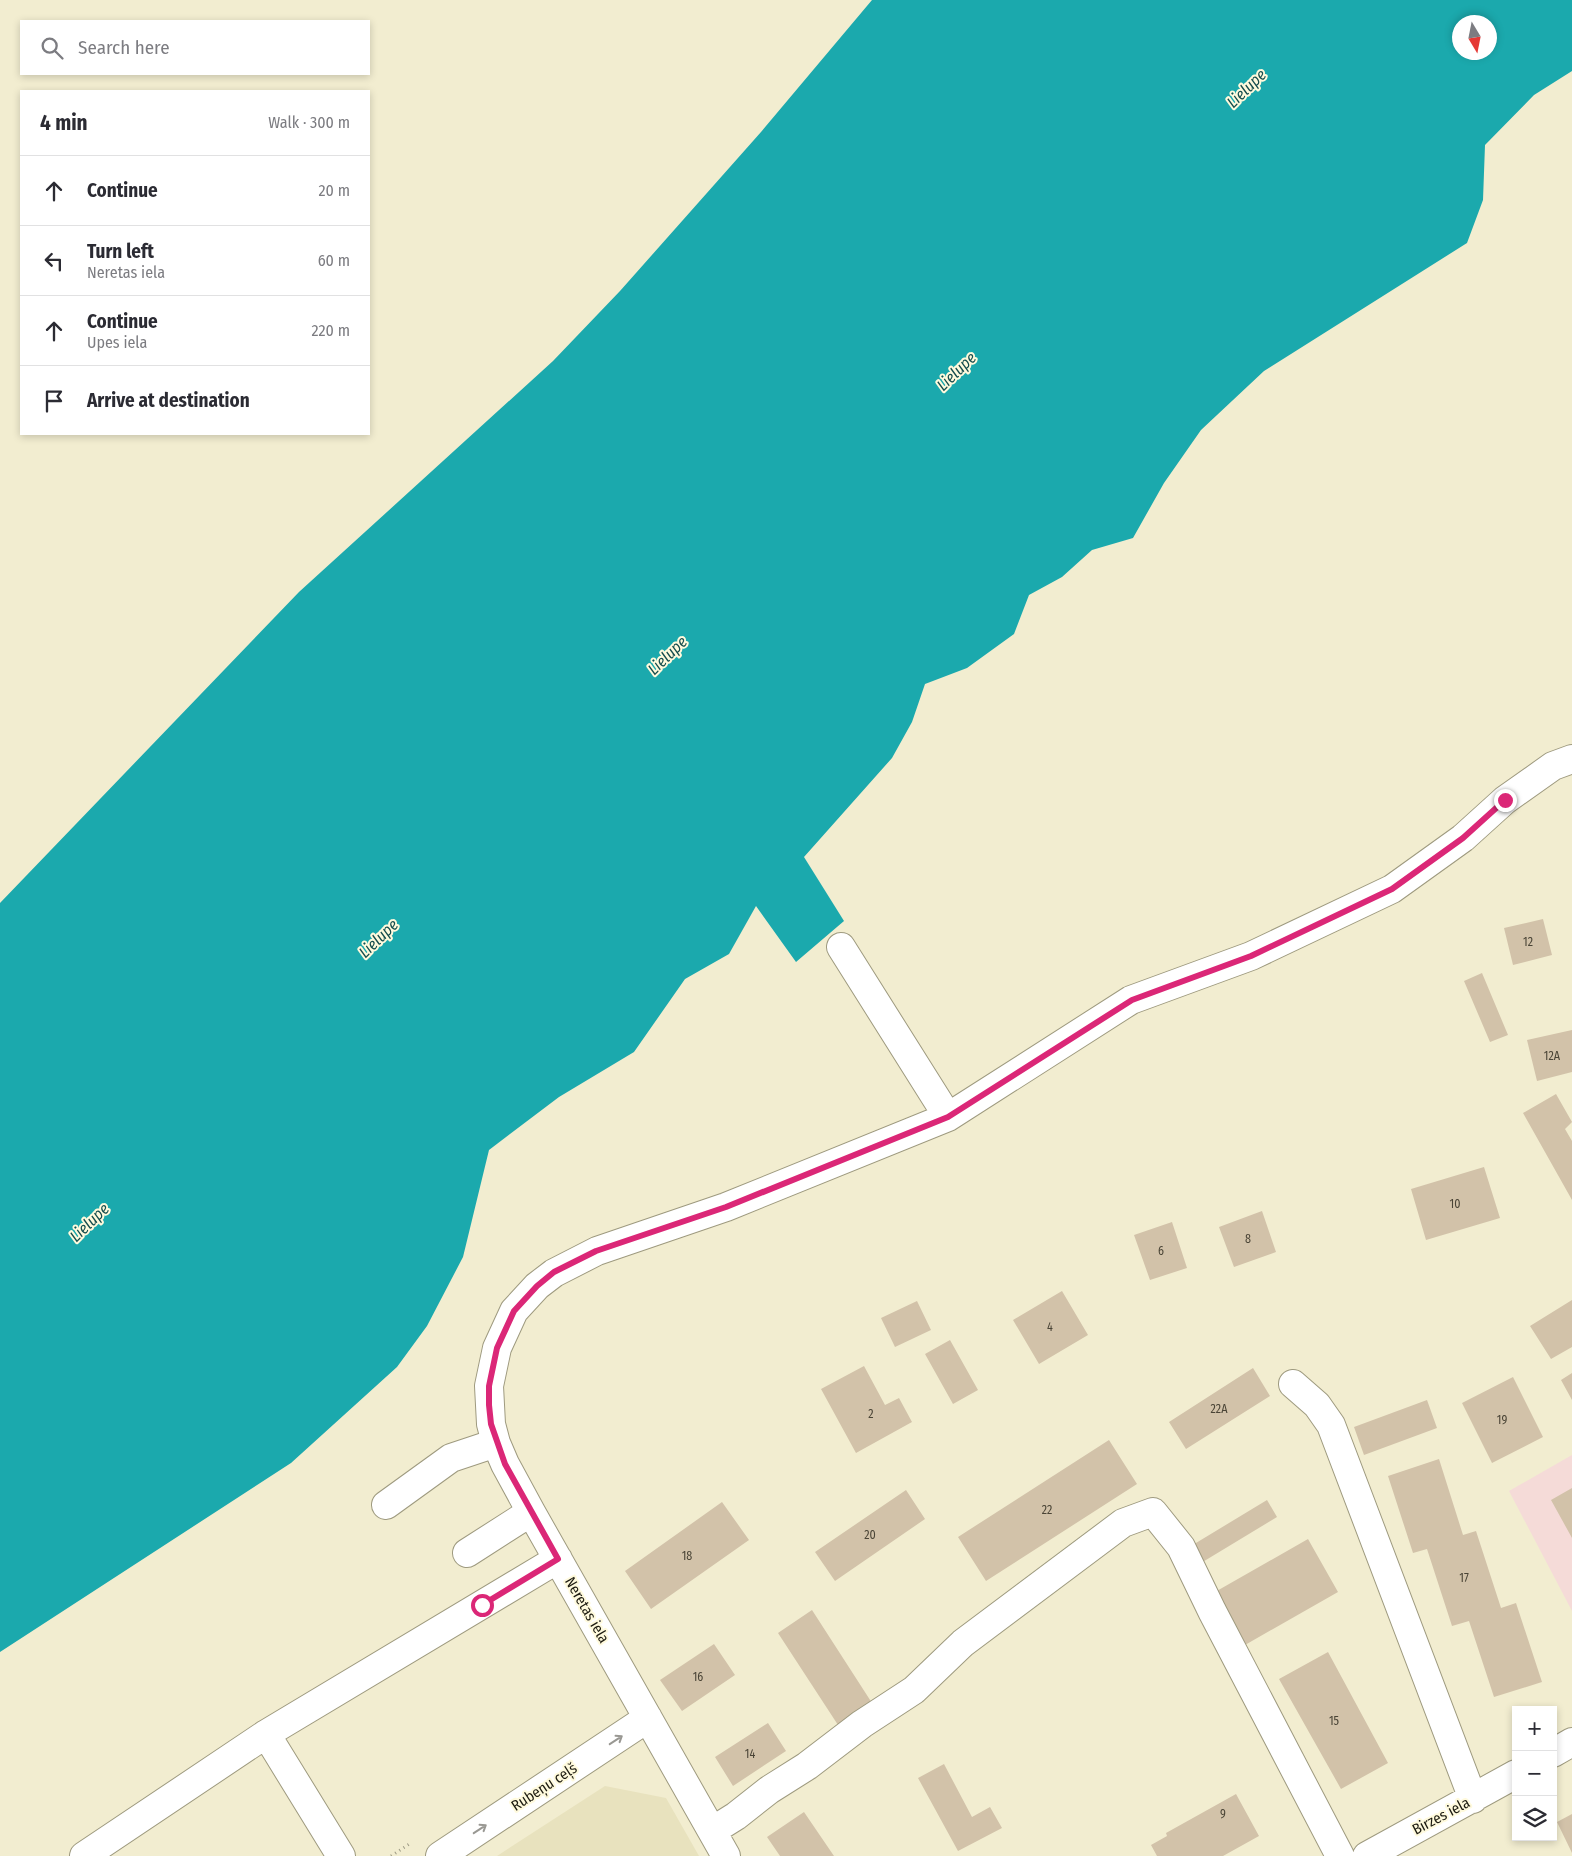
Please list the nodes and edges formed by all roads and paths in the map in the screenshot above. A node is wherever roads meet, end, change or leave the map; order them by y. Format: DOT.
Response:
graph roads {
  1 [pos="1572,759"];
  2 [pos="841,947"];
  3 [pos="948,1117"];
  4 [pos="1293,1384"];
  5 [pos="496,1443"];
  6 [pos="386,1505"];
  7 [pos="531,1512"];
  8 [pos="467,1553"];
  9 [pos="558,1559"];
  10 [pos="648,1718"];
  11 [pos="266,1734"];
  12 [pos="1572,1742"];
  13 [pos="1556,1751"];
  14 [pos="1512,1776"];
  15 [pos="1473,1799"];
  16 [pos="712,1831"];
  17 [pos="84,1856"];
  18 [pos="342,1856"];
  19 [pos="440,1856"];
  20 [pos="726,1856"];
  21 [pos="1340,1856"];
  22 [pos="1367,1856"];
  1 -- 3 [label="street, Neretas iela"];
  2 -- 3 [label="street"];
  3 -- 5 [label="street, Neretas iela"];
  4 -- 15 [label="street"];
  5 -- 6 [label="street"];
  5 -- 7 [label="street, Neretas iela"];
  7 -- 8 [label="street"];
  7 -- 9 [label="street, Neretas iela"];
  9 -- 10 [label="street, Neretas iela"];
  9 -- 11 [label="street"];
  10 -- 16 [label="street, Neretas iela"];
  19 -- 10 [label="street, Rubeņu ceļš, one-way"];
  11 -- 17 [label="street"];
  11 -- 18 [label="street"];
  12 -- 13 [label="street"];
  14 -- 15 [label="street, Birzes iela"];
  15 -- 22 [label="street, Birzes iela"];
  16 -- 20 [label="street, Neretas iela"];
  16 -- 21 [label="street"];
}
